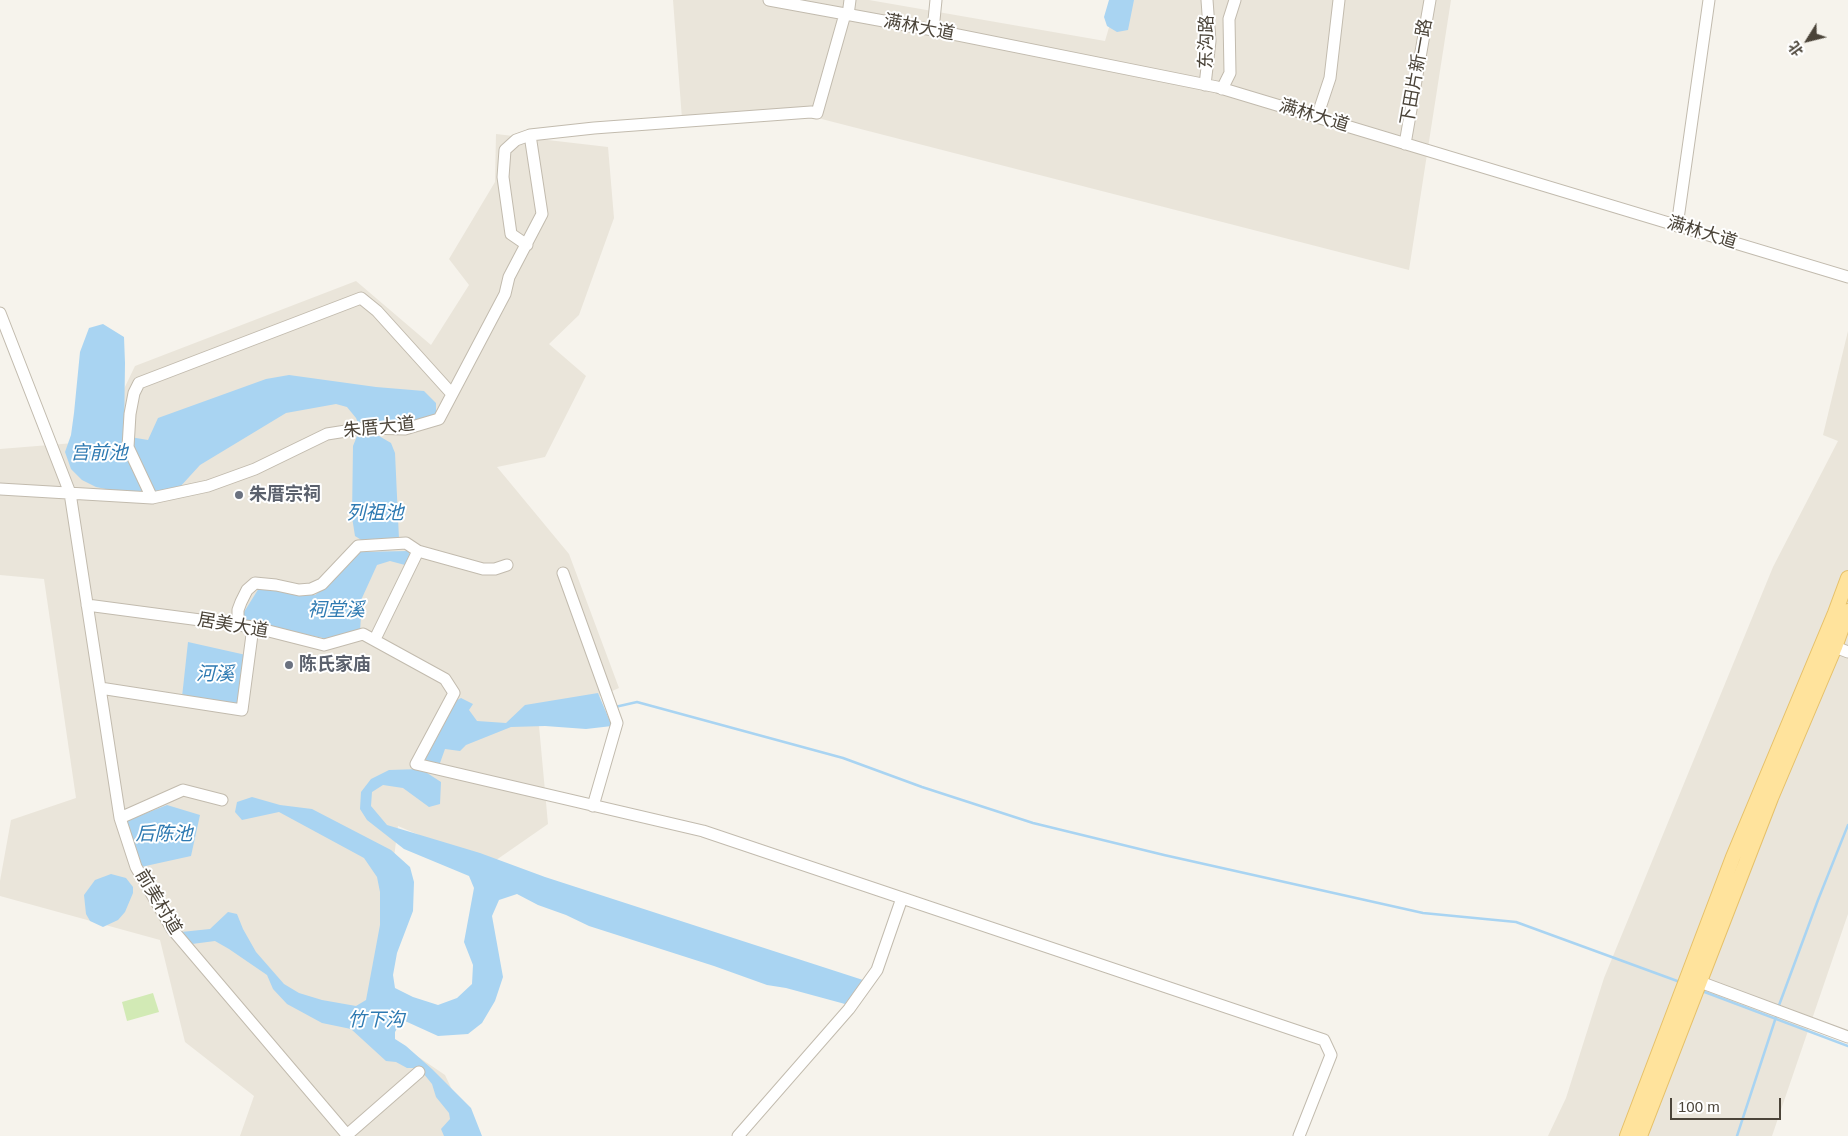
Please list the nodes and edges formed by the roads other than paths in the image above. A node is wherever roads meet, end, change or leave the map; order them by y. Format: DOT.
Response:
graph roads {
  1 [pos="769,0"];
  2 [pos="850,0"];
  3 [pos="936,0"];
  4 [pos="1207,0"];
  5 [pos="1235,0"];
  6 [pos="1339,0"];
  7 [pos="1430,0"];
  8 [pos="1709,0"];
  9 [pos="847,14"];
  10 [pos="933,30"];
  11 [pos="1205,85"];
  12 [pos="1222,89"];
  13 [pos="1318,117"];
  14 [pos="530,135"];
  15 [pos="1405,144"];
  16 [pos="1677,226"];
  17 [pos="528,243"];
  18 [pos="1848,277"];
  19 [pos="0,313"];
  20 [pos="452,394"];
  21 [pos="0,489"];
  22 [pos="70,493"];
  23 [pos="152,498"];
  24 [pos="418,551"];
  25 [pos="507,566"];
  26 [pos="563,573"];
  27 [pos="1848,578"];
  28 [pos="87,605"];
  29 [pos="1848,611"];
  30 [pos="238,624"];
  31 [pos="253,627"];
  32 [pos="375,639"];
  33 [pos="1835,647"];
  34 [pos="1848,652"];
  35 [pos="100,688"];
  36 [pos="222,800"];
  37 [pos="593,806"];
  38 [pos="120,818"];
  39 [pos="902,898"];
  40 [pos="1700,982"];
  41 [pos="1848,1037"];
  42 [pos="419,1072"];
  43 [pos="347,1136"];
  44 [pos="738,1136"];
  45 [pos="1299,1136"];
  46 [pos="1626,1136"];
  47 [pos="1640,1136"];
  1 -- 9 [label="street, 满林大道"];
  2 -- 9 [label="street"];
  3 -- 10 [label="street"];
  4 -- 11 [label="street, 东沟路"];
  5 -- 12 [label="street"];
  6 -- 13 [label="street"];
  7 -- 15 [label="street, 下田片新一路"];
  8 -- 16 [label="street"];
  9 -- 10 [label="street, 满林大道"];
  9 -- 14 [label="street"];
  10 -- 11 [label="street, 满林大道"];
  11 -- 12 [label="street, 满林大道"];
  12 -- 13 [label="street, 满林大道"];
  13 -- 15 [label="street, 满林大道"];
  14 -- 17 [label="street, 朱厝大道"];
  14 -- 17 [label="street"];
  15 -- 16 [label="street, 满林大道"];
  16 -- 18 [label="street, 满林大道"];
  17 -- 20 [label="street, 朱厝大道"];
  19 -- 22 [label="street, 前美村道"];
  20 -- 23 [label="street, 朱厝大道"];
  20 -- 23 [label="street"];
  21 -- 22 [label="street, 朱厝大道"];
  22 -- 23 [label="street, 朱厝大道"];
  22 -- 28 [label="street, 前美村道"];
  24 -- 25 [label="street"];
  24 -- 30 [label="street"];
  24 -- 32 [label="street"];
  26 -- 37 [label="street"];
  27 -- 46 [label="main road"];
  28 -- 30 [label="street, 居美大道"];
  28 -- 35 [label="street, 前美村道"];
  29 -- 33 [label="main road"];
  30 -- 31 [label="street, 居美大道"];
  31 -- 32 [label="street, 居美大道"];
  31 -- 35 [label="street"];
  32 -- 37 [label="street"];
  33 -- 34 [label="street"];
  33 -- 40 [label="main road"];
  35 -- 38 [label="street, 前美村道"];
  36 -- 38 [label="street"];
  37 -- 39 [label="street"];
  38 -- 43 [label="street, 前美村道"];
  39 -- 44 [label="street"];
  39 -- 45 [label="street"];
  40 -- 41 [label="street"];
  40 -- 47 [label="main road"];
  42 -- 43 [label="street"];
}
